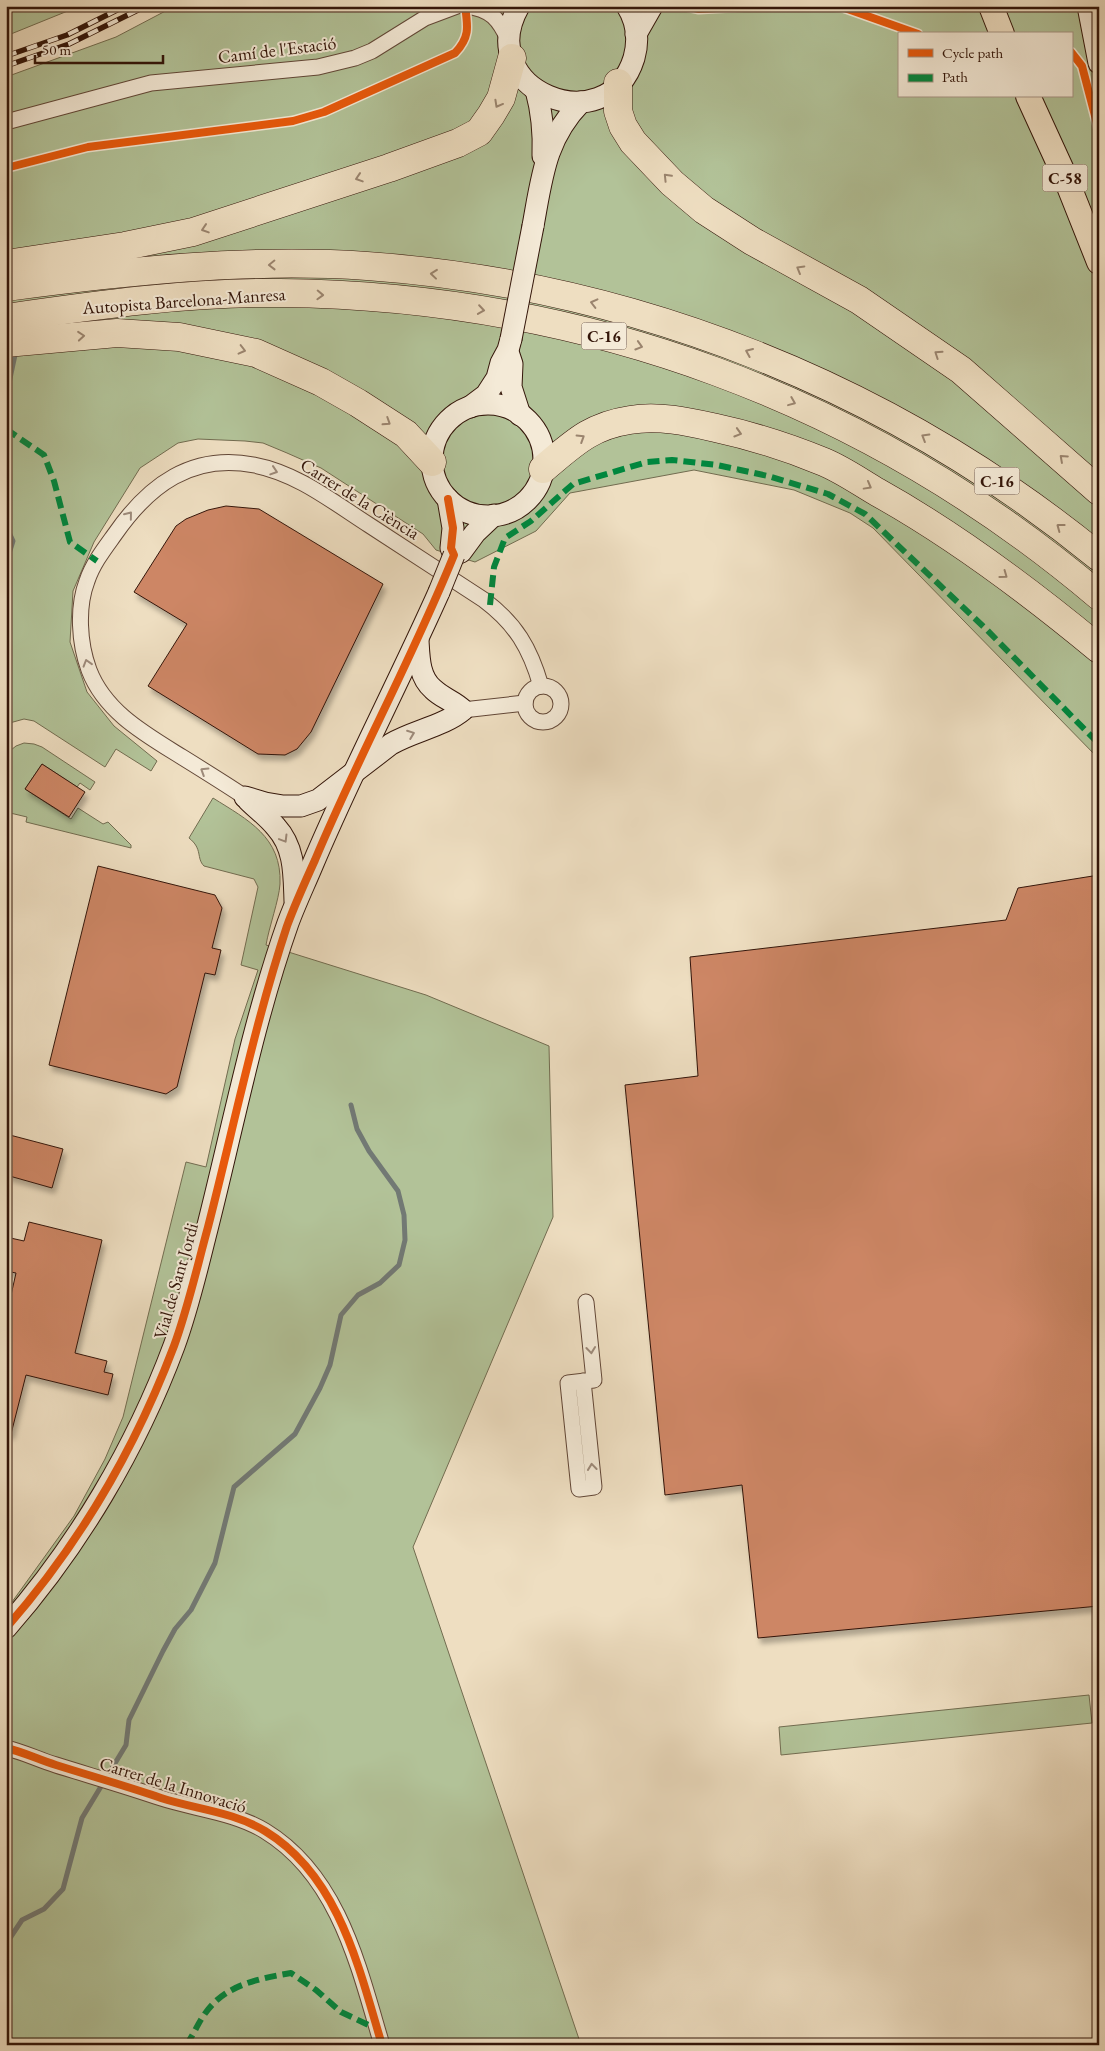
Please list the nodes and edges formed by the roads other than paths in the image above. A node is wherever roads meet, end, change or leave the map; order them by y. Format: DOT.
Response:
graph roads {
  1 [pos="460,6"];
  2 [pos="519,6"];
  3 [pos="627,6"];
  4 [pos="652,6"];
  5 [pos="991,6"];
  6 [pos="1088,6"];
  7 [pos="1001,32"];
  8 [pos="636,34"];
  9 [pos="511,49"];
  10 [pos="1099,63"];
  11 [pos="618,83"];
  12 [pos="536,90"];
  13 [pos="1029,98"];
  14 [pos="581,102"];
  15 [pos="6,122"];
  16 [pos="543,172"];
  17 [pos="1099,262"];
  18 [pos="6,264"];
  19 [pos="6,287"];
  20 [pos="6,318"];
  21 [pos="6,343"];
  22 [pos="509,345"];
  23 [pos="470,407"];
  24 [pos="520,415"];
  25 [pos="432,462"];
  26 [pos="543,469"];
  27 [pos="1099,491"];
  28 [pos="448,499"];
  29 [pos="494,515"];
  30 [pos="454,555"];
  31 [pos="1099,557"];
  32 [pos="1099,596"];
  33 [pos="418,639"];
  34 [pos="1099,649"];
  35 [pos="541,686"];
  36 [pos="525,703"];
  37 [pos="463,710"];
  38 [pos="354,771"];
  39 [pos="245,797"];
  40 [pos="296,906"];
  41 [pos="586,1302"];
  42 [pos="583,1381"];
  43 [pos="6,1628"];
  44 [pos="6,1748"];
  45 [pos="382,2045"];
  1 -- 9 [label="street"];
  1 -- 15 [label="street, Camí de l'Estació"];
  2 -- 9 [label="street"];
  3 -- 8 [label="street"];
  4 -- 8 [label="street"];
  5 -- 7 [label="main road"];
  6 -- 10 [label="street"];
  8 -- 11 [label="street"];
  9 -- 12 [label="street"];
  9 -- 18 [label="highway, one-way"];
  11 -- 14 [label="street"];
  27 -- 11 [label="highway, one-way"];
  12 -- 14 [label="street"];
  12 -- 16 [label="street"];
  13 -- 17 [label="main road, C-58"];
  14 -- 16 [label="street"];
  16 -- 22 [label="street, bridge"];
  31 -- 19 [label="highway, Autopista Barcelona-Manresa / C-16, one-way"];
  20 -- 32 [label="highway, Autopista Barcelona-Manresa / C-16, one-way"];
  21 -- 25 [label="highway, one-way"];
  22 -- 23 [label="street"];
  22 -- 24 [label="street"];
  23 -- 24 [label="street"];
  23 -- 25 [label="street"];
  24 -- 26 [label="street"];
  25 -- 28 [label="street"];
  26 -- 29 [label="street"];
  26 -- 34 [label="highway, one-way"];
  28 -- 29 [label="street"];
  28 -- 30 [label="street"];
  29 -- 30 [label="street"];
  30 -- 33 [label="street, Vial de Sant Jordi, bridge"];
  33 -- 37 [label="street"];
  33 -- 38 [label="street, Vial de Sant Jordi"];
  35 -- 36 [label="street"];
  35 -- 36 [label="street"];
  39 -- 35 [label="street, Carrer de la Ciència, one-way"];
  36 -- 37 [label="street"];
  38 -- 37 [label="street, one-way"];
  38 -- 39 [label="street"];
  38 -- 40 [label="street, Vial de Sant Jordi"];
  39 -- 40 [label="street, one-way"];
  40 -- 43 [label="street, Vial de Sant Jordi"];
  41 -- 42 [label="street, one-way"];
  42 -- 42 [label="street, one-way"];
  44 -- 45 [label="street, Carrer de la Innovació"];
}
